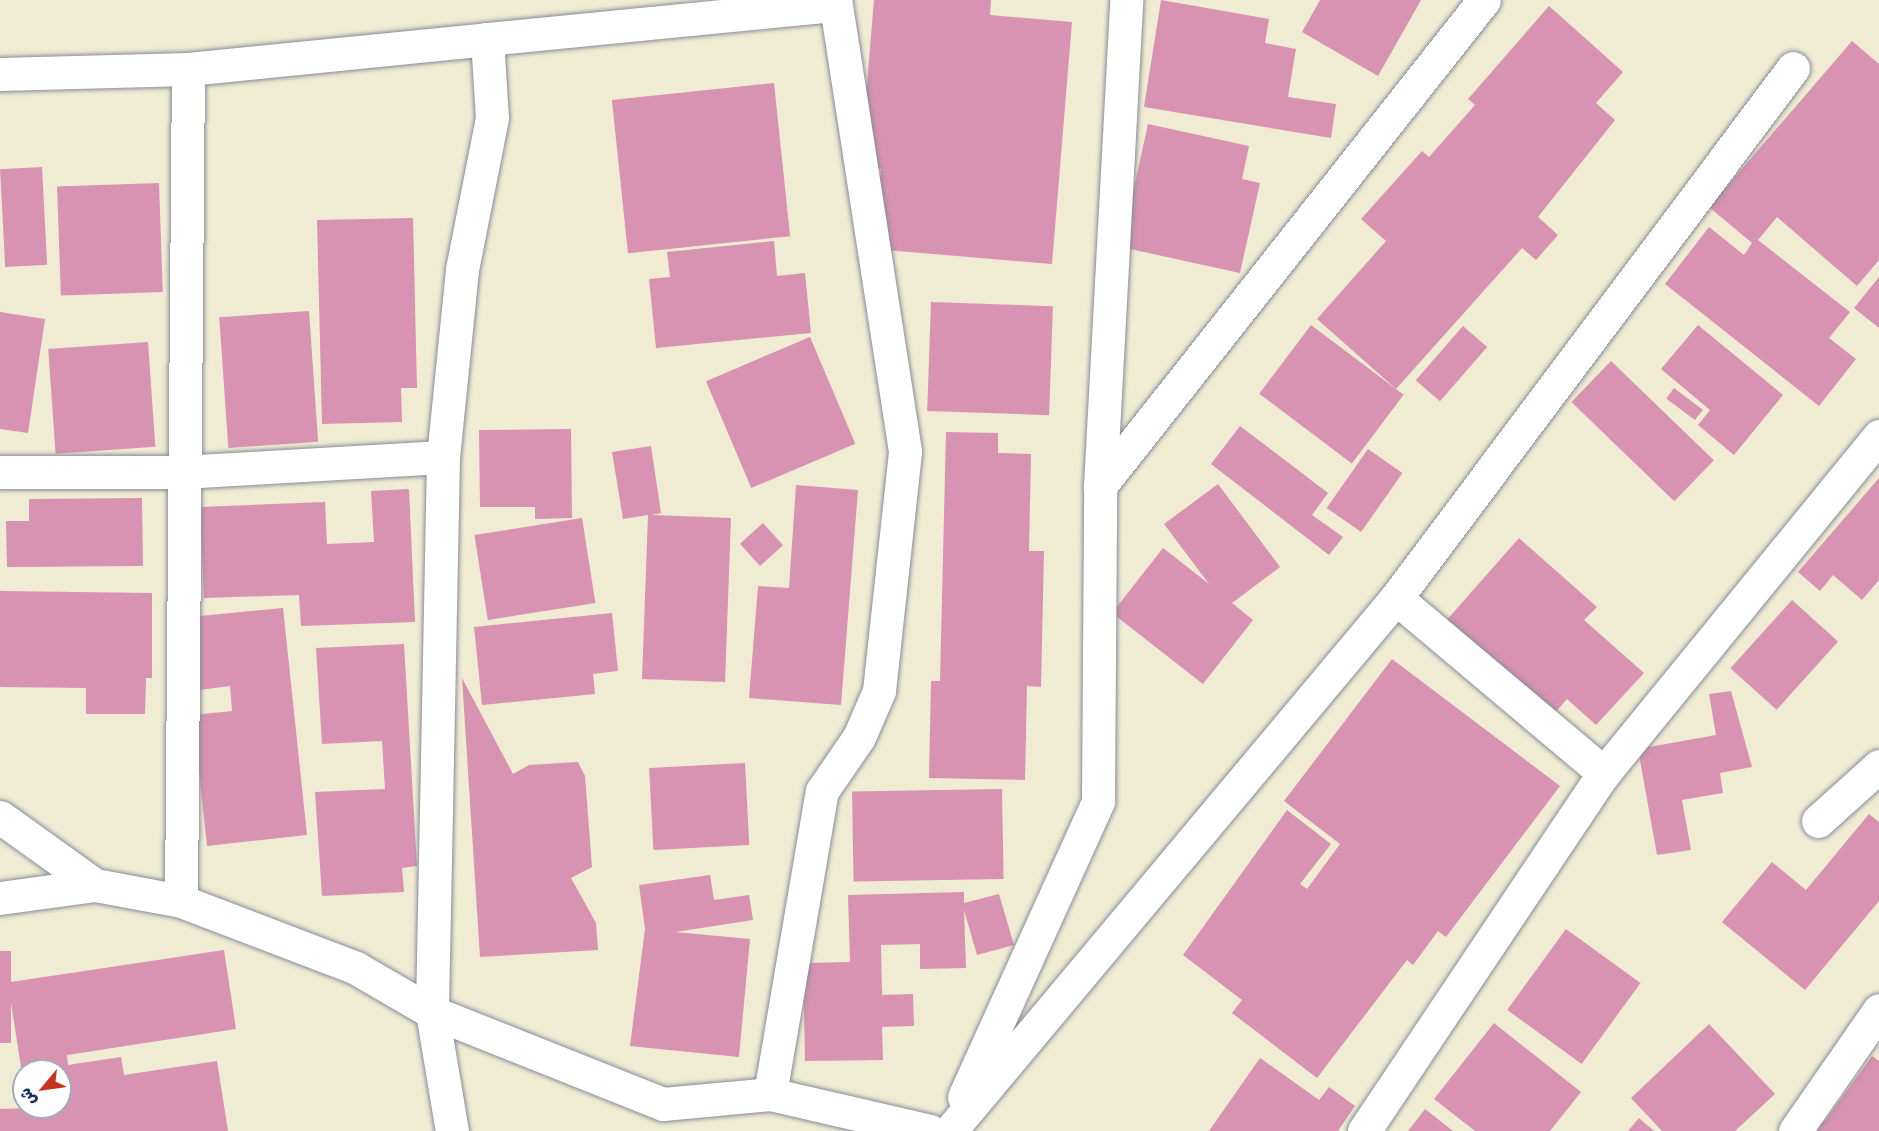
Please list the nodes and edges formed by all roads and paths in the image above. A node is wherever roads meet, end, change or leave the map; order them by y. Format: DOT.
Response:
graph roads {
  1 [pos="1126,0"];
  2 [pos="1484,0"];
  3 [pos="835,2"];
  4 [pos="580,15"];
  5 [pos="487,39"];
  6 [pos="1793,68"];
  7 [pos="188,69"];
  8 [pos="0,74"];
  9 [pos="1879,436"];
  10 [pos="443,457"];
  11 [pos="0,471"];
  12 [pos="181,472"];
  13 [pos="1100,486"];
  14 [pos="1396,598"];
  15 [pos="1879,766"];
  16 [pos="1604,773"];
  17 [pos="0,817"];
  18 [pos="1818,821"];
  19 [pos="95,885"];
  20 [pos="0,898"];
  21 [pos="181,901"];
  22 [pos="1879,1010"];
  23 [pos="432,1012"];
  24 [pos="770,1094"];
  25 [pos="669,1118"];
  26 [pos="452,1131"];
  27 [pos="930,1131"];
  28 [pos="949,1131"];
  29 [pos="1364,1131"];
  30 [pos="1795,1131"];
  1 -- 13 [label="street"];
  2 -- 13 [label="street"];
  3 -- 4 [label="street"];
  3 -- 24 [label="street"];
  4 -- 5 [label="street"];
  5 -- 7 [label="street"];
  5 -- 10 [label="street"];
  6 -- 14 [label="street"];
  7 -- 8 [label="street"];
  7 -- 12 [label="street"];
  9 -- 16 [label="street"];
  10 -- 12 [label="street"];
  10 -- 23 [label="street"];
  11 -- 12 [label="street"];
  12 -- 21 [label="street"];
  13 -- 28 [label="street"];
  14 -- 16 [label="street"];
  14 -- 28 [label="street"];
  15 -- 18 [label="street"];
  16 -- 29 [label="street"];
  17 -- 19 [label="street"];
  19 -- 20 [label="street"];
  19 -- 21 [label="street"];
  21 -- 23 [label="street"];
  22 -- 30 [label="street"];
  23 -- 25 [label="street"];
  23 -- 26 [label="street"];
  24 -- 25 [label="street"];
  24 -- 27 [label="street"];
}
